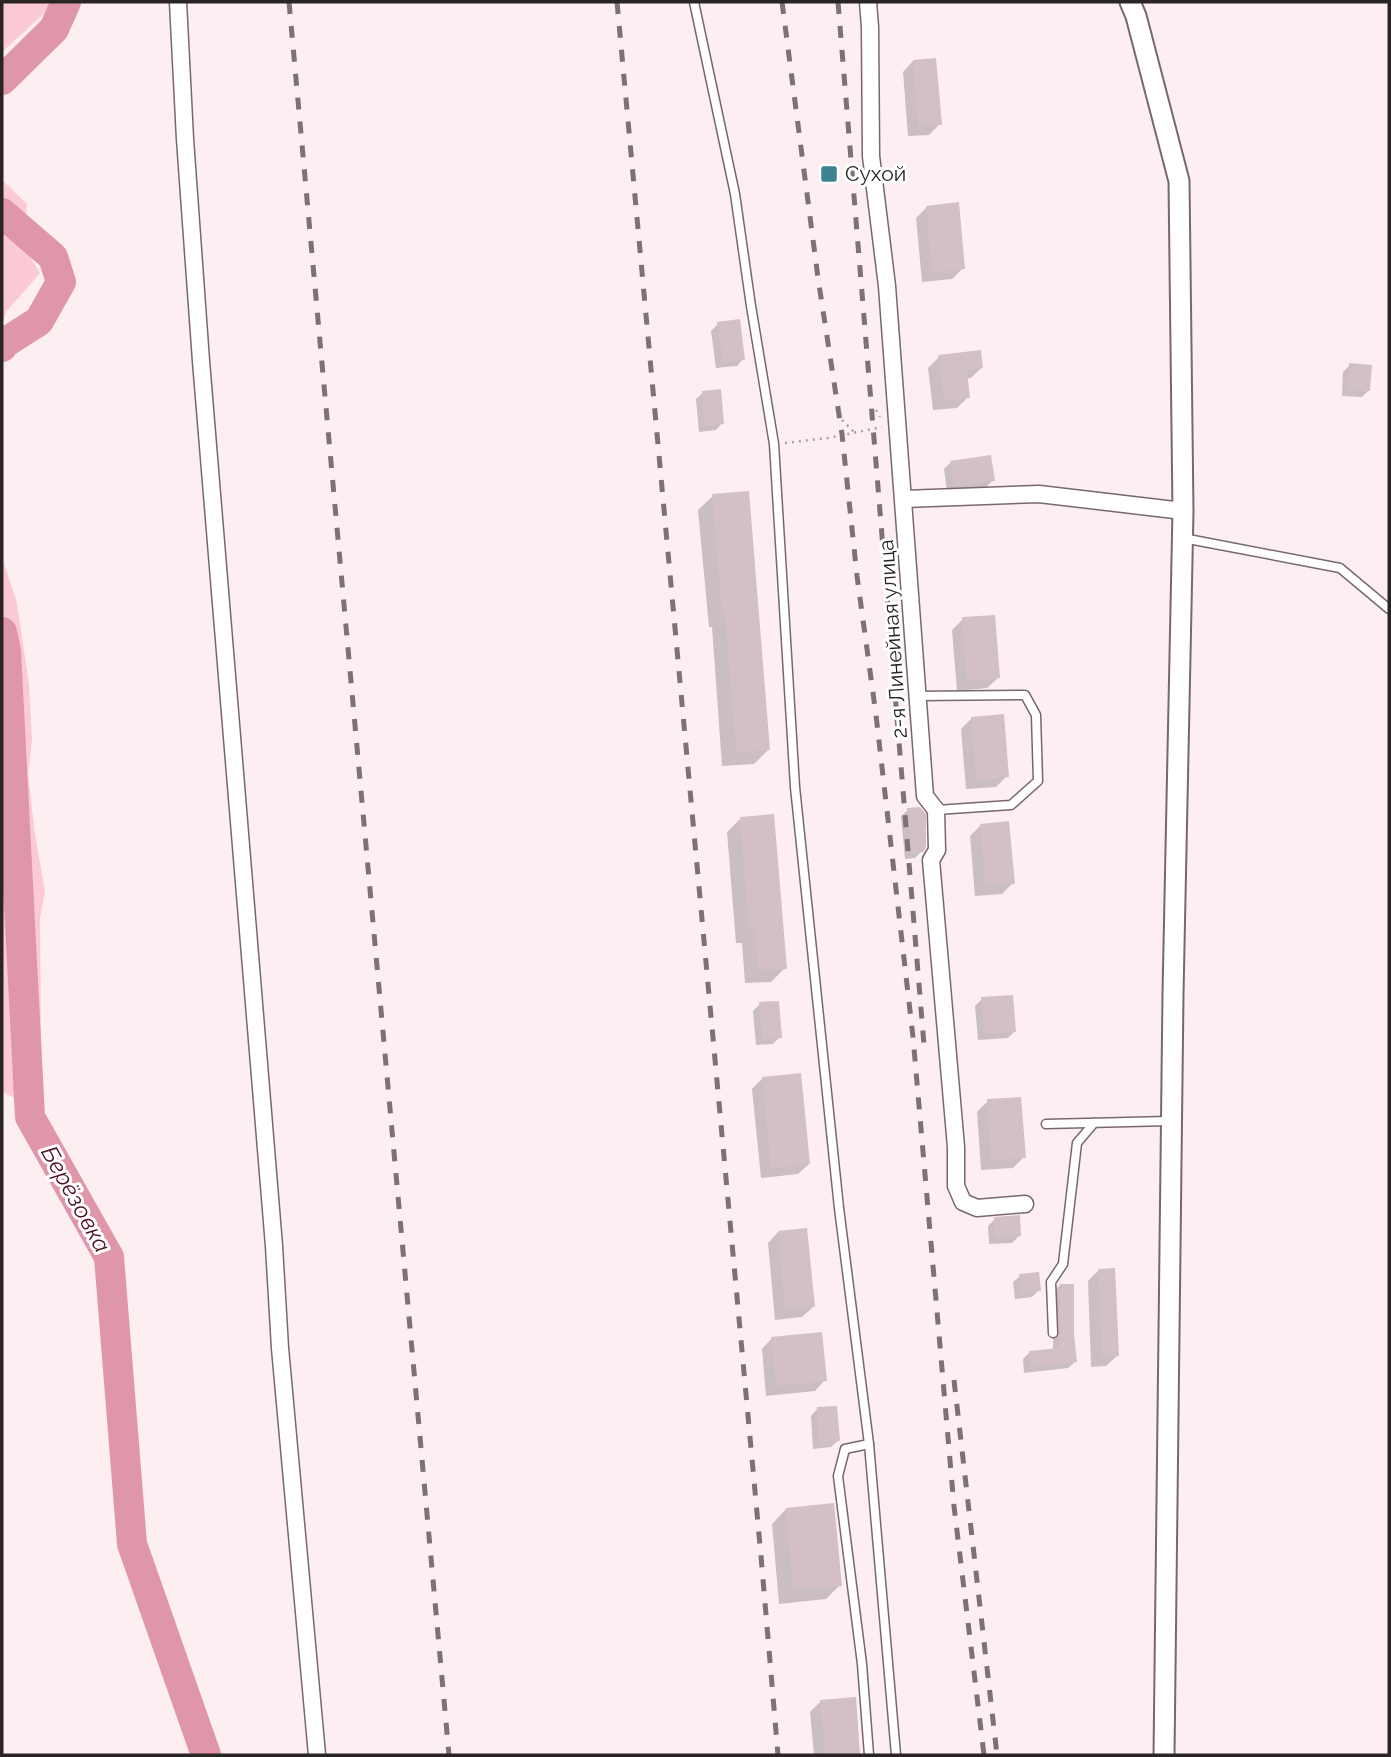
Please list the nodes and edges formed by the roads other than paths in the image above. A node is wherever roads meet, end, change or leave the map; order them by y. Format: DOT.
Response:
graph roads {
  1 [pos="178,2"];
  2 [pos="694,2"];
  3 [pos="868,2"];
  4 [pos="1130,2"];
  5 [pos="904,499"];
  6 [pos="1183,511"];
  7 [pos="1183,538"];
  8 [pos="1389,609"];
  9 [pos="918,696"];
  10 [pos="936,810"];
  11 [pos="1172,1121"];
  12 [pos="1094,1123"];
  13 [pos="1046,1124"];
  14 [pos="1025,1204"];
  15 [pos="1053,1333"];
  16 [pos="869,1444"];
  17 [pos="317,1755"];
  18 [pos="869,1755"];
  19 [pos="896,1755"];
  20 [pos="1164,1755"];
  1 -- 17 [label="street"];
  2 -- 16 [label="lane"];
  3 -- 5 [label="street, 2-я Линейная улица"];
  4 -- 6 [label="street"];
  5 -- 6 [label="street"];
  5 -- 9 [label="street, 2-я Линейная улица"];
  6 -- 7 [label="street"];
  7 -- 8 [label="lane"];
  7 -- 11 [label="street"];
  9 -- 10 [label="street, 2-я Линейная улица"];
  9 -- 10 [label="lane"];
  10 -- 14 [label="street, 2-я Линейная улица"];
  11 -- 12 [label="lane"];
  11 -- 20 [label="street"];
  12 -- 13 [label="lane"];
  12 -- 15 [label="lane"];
  16 -- 18 [label="lane"];
  16 -- 19 [label="lane"];
}
